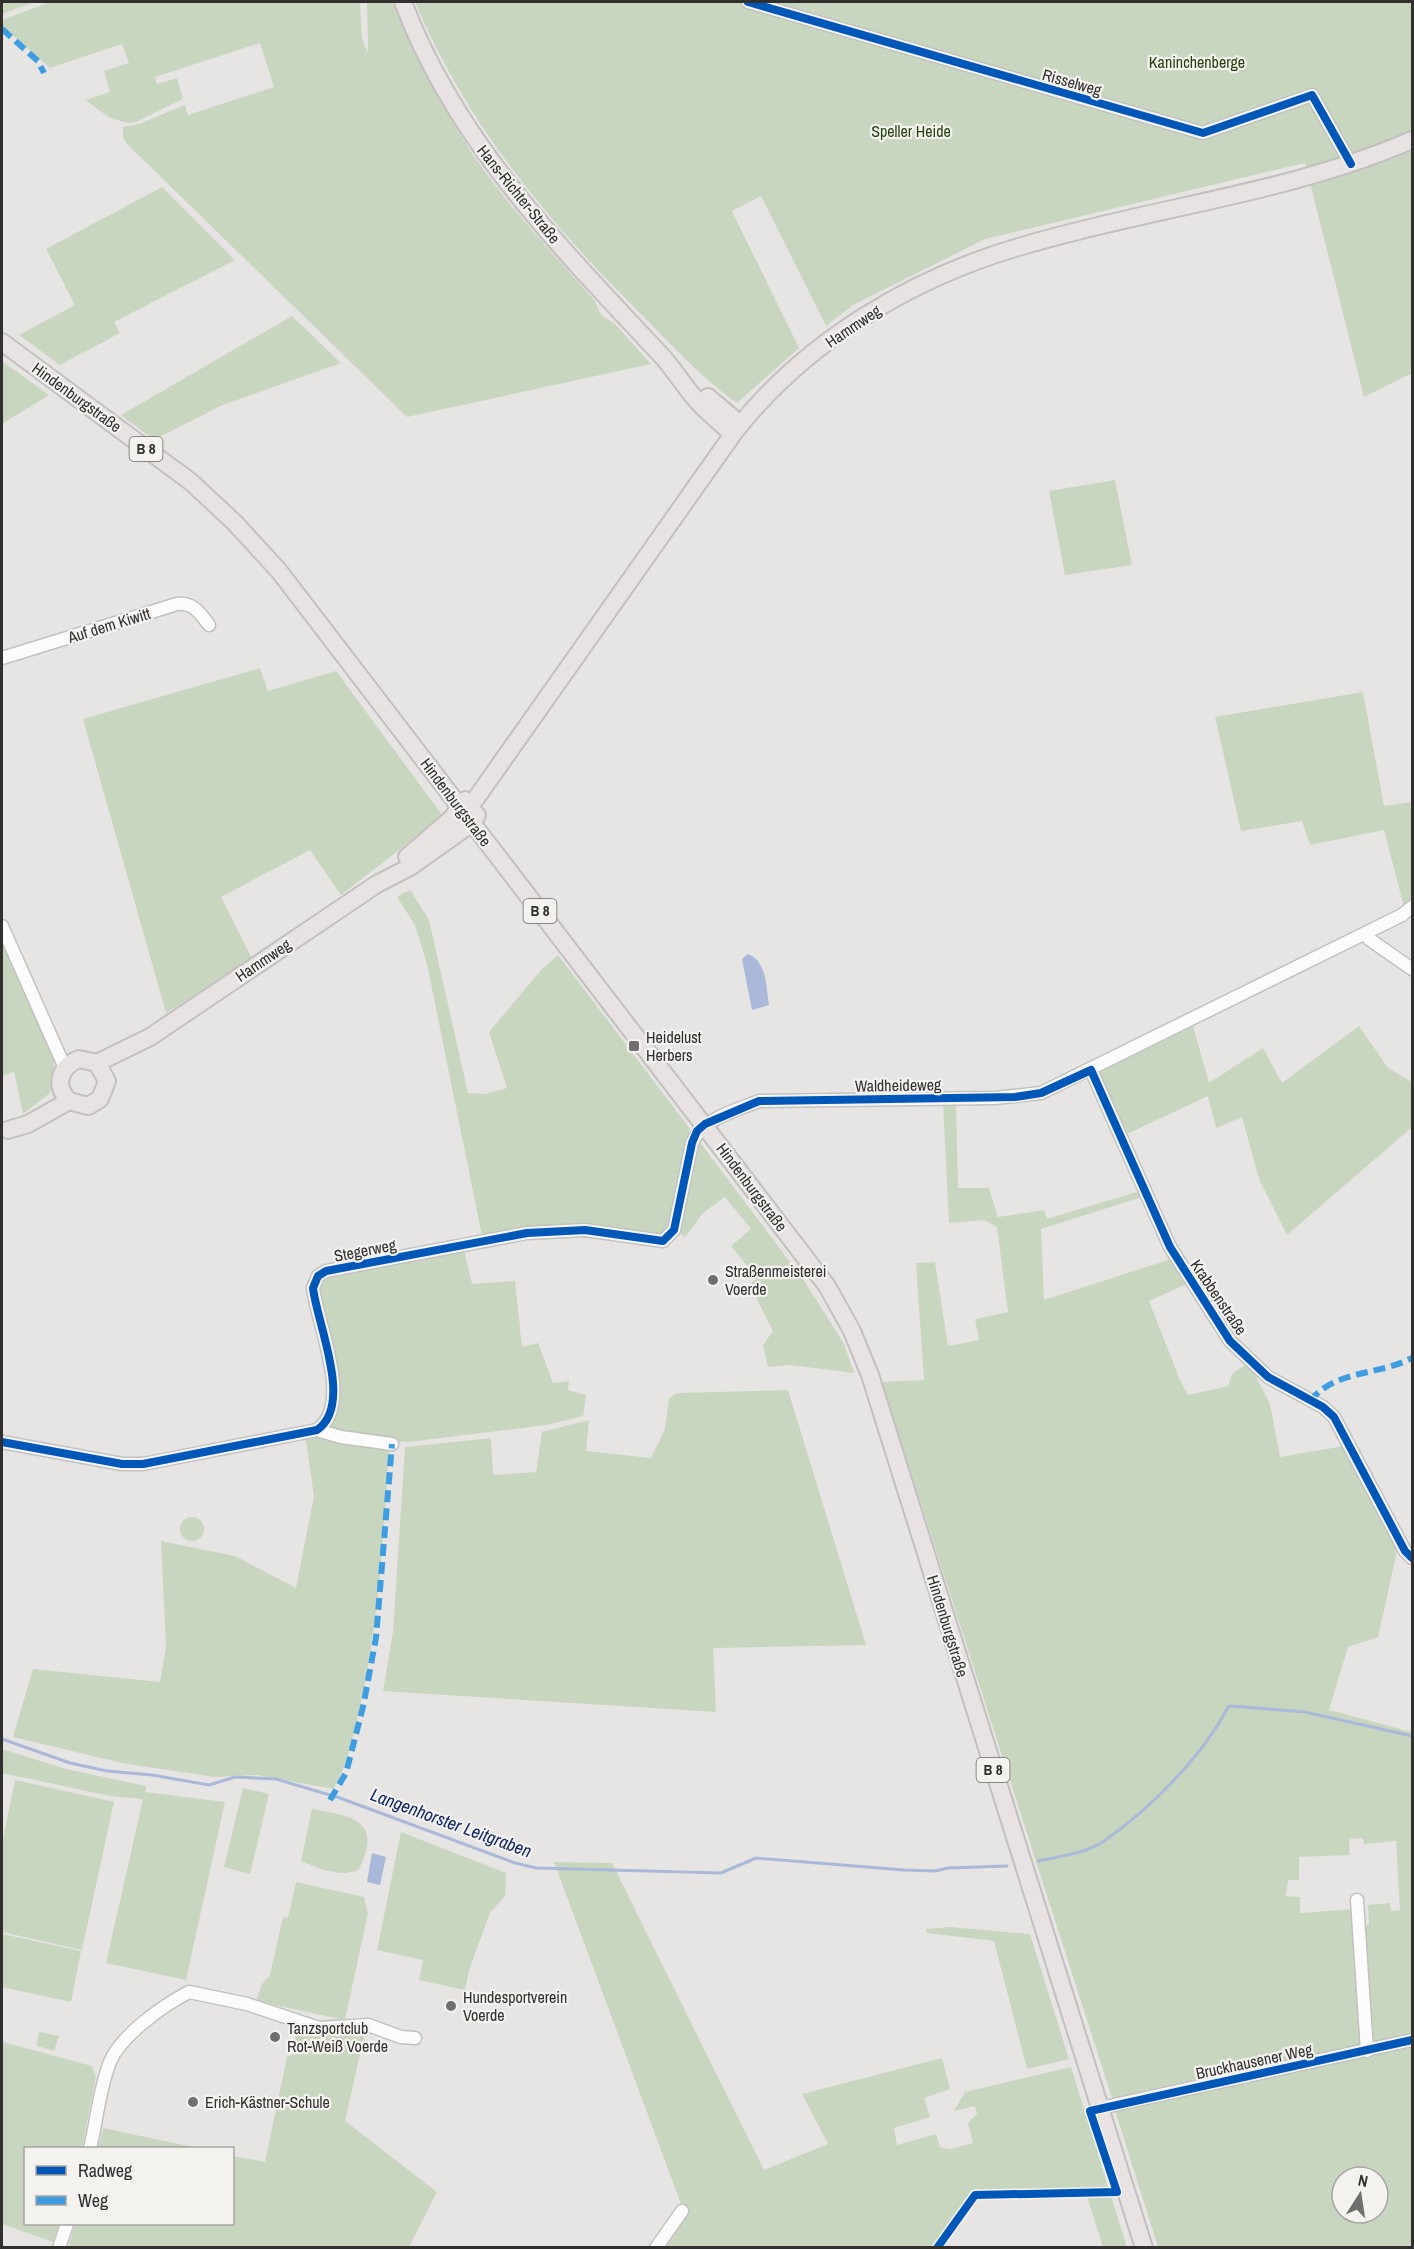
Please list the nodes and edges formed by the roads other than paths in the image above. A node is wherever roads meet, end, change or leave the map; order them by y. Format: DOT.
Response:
graph roads {
  1 [pos="403,2"];
  2 [pos="748,2"];
  3 [pos="1413,140"];
  4 [pos="1348,165"];
  5 [pos="2,342"];
  6 [pos="736,429"];
  7 [pos="209,625"];
  8 [pos="2,658"];
  9 [pos="527,728"];
  10 [pos="463,811"];
  11 [pos="1413,907"];
  12 [pos="2,927"];
  13 [pos="1366,933"];
  14 [pos="1413,969"];
  15 [pos="72,1064"];
  16 [pos="101,1069"];
  17 [pos="1091,1070"];
  18 [pos="65,1095"];
  19 [pos="705,1124"];
  20 [pos="5,1132"];
  21 [pos="317,1430"];
  22 [pos="2,1442"];
  23 [pos="392,1444"];
  24 [pos="1413,1558"];
  25 [pos="1357,1900"];
  26 [pos="415,2038"];
  27 [pos="1413,2040"];
  28 [pos="1367,2051"];
  29 [pos="1100,2108"];
  30 [pos="90,2147"];
  31 [pos="682,2211"];
  32 [pos="66,2225"];
  33 [pos="59,2247"];
  34 [pos="656,2247"];
  35 [pos="1144,2247"];
  1 -- 6 [label="main road, Hans-Richter-Straße"];
  2 -- 4 [label="street, Risselweg"];
  3 -- 4 [label="main road, Hammweg"];
  4 -- 6 [label="main road, Hammweg"];
  5 -- 10 [label="main road, Hindenburgstraße / B 8"];
  6 -- 9 [label="main road, Hammweg"];
  7 -- 8 [label="street, Auf dem Kiwitt"];
  9 -- 10 [label="main road, Hammweg"];
  9 -- 10 [label="main road, Hammweg"];
  10 -- 16 [label="main road, Hammweg"];
  10 -- 19 [label="main road, Hindenburgstraße / B 8"];
  11 -- 13 [label="street, Waldheideweg"];
  12 -- 15 [label="street"];
  13 -- 14 [label="street"];
  13 -- 17 [label="street, Waldheideweg"];
  15 -- 16 [label="main road"];
  15 -- 18 [label="main road"];
  16 -- 18 [label="main road"];
  17 -- 19 [label="street, Waldheideweg"];
  17 -- 24 [label="street, Krabbenstraße"];
  18 -- 20 [label="main road"];
  19 -- 21 [label="street, Stegerweg"];
  19 -- 29 [label="main road, Hindenburgstraße / B 8"];
  21 -- 22 [label="street"];
  21 -- 23 [label="street"];
  25 -- 28 [label="street"];
  26 -- 30 [label="street"];
  27 -- 28 [label="street, Bruckhausener Weg"];
  28 -- 29 [label="street, Bruckhausener Weg"];
  29 -- 35 [label="main road, Hindenburgstraße / B 8"];
  31 -- 34 [label="street"];
  32 -- 33 [label="street"];
}
